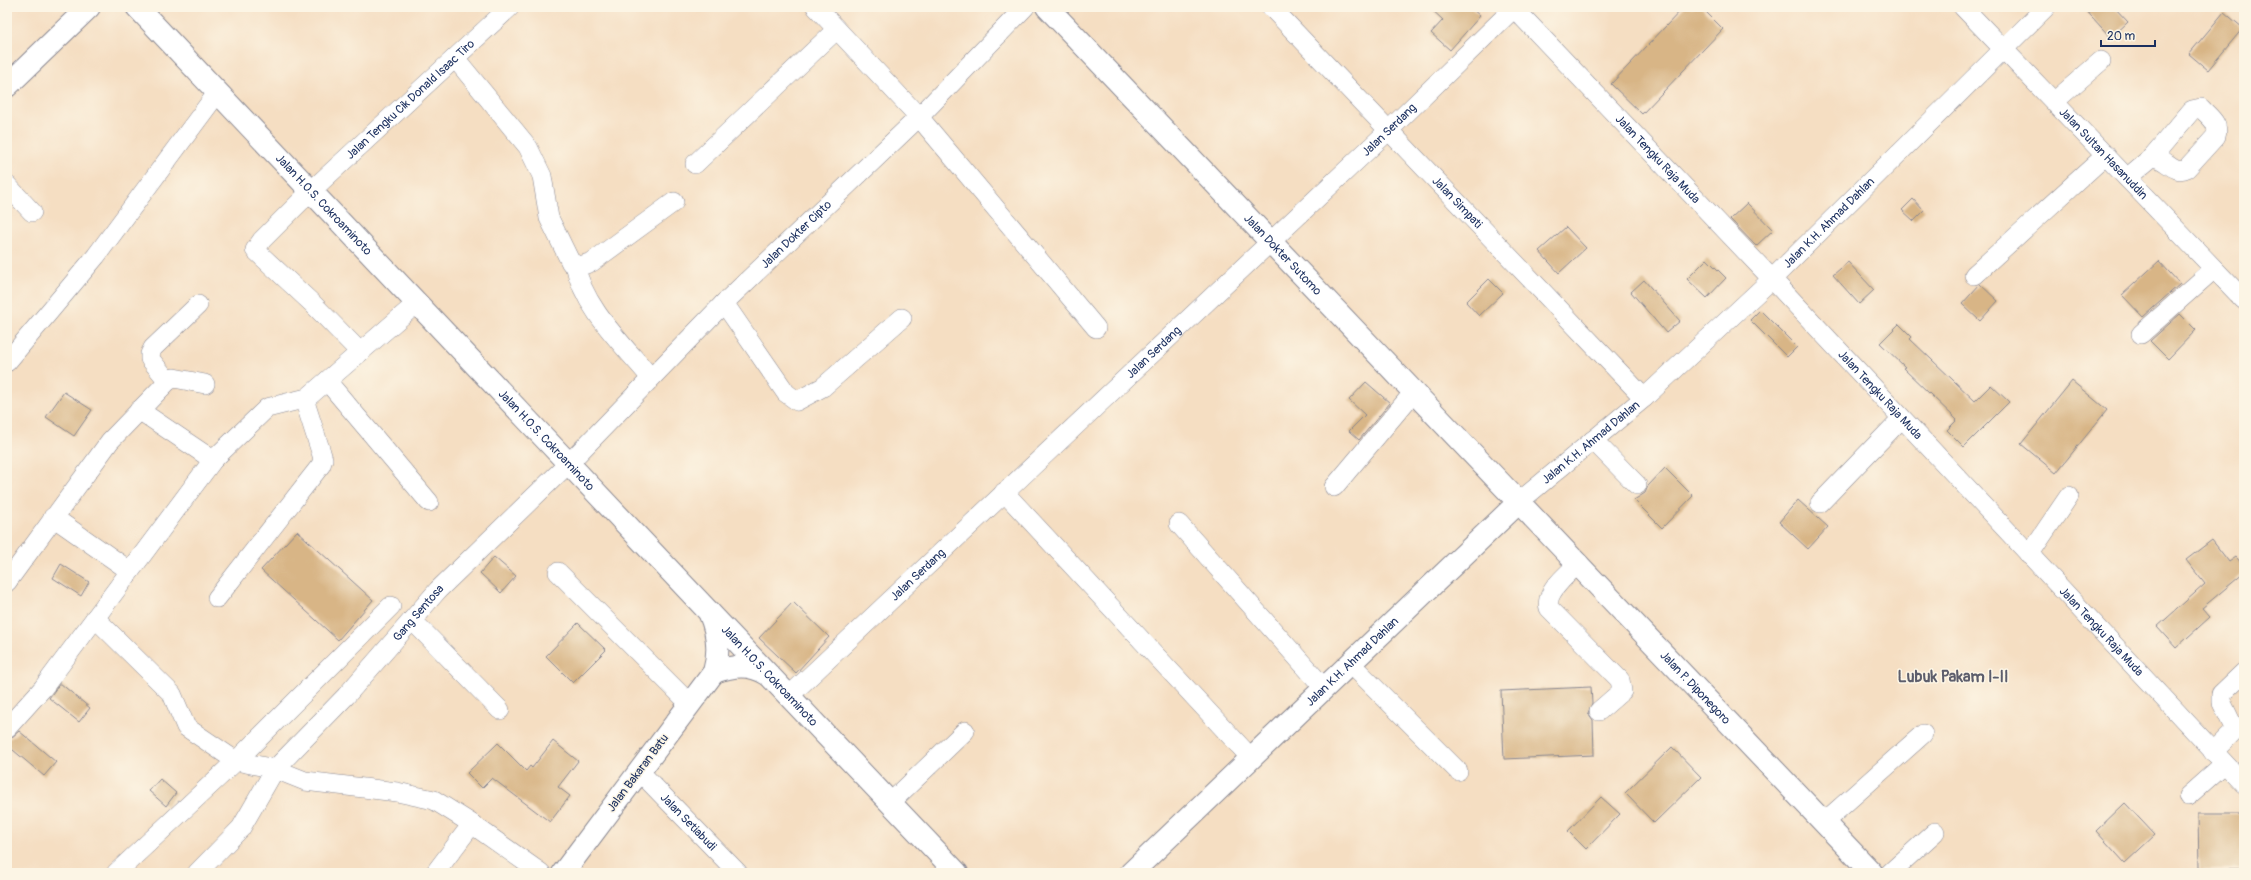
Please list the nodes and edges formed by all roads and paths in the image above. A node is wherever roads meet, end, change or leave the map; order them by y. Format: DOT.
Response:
graph roads {
  1 [pos="89,7"];
  2 [pos="137,7"];
  3 [pos="510,7"];
  4 [pos="816,7"];
  5 [pos="1025,7"];
  6 [pos="1047,7"];
  7 [pos="1271,7"];
  8 [pos="1514,7"];
  9 [pos="1963,7"];
  10 [pos="2046,7"];
  11 [pos="836,30"];
  12 [pos="2002,49"];
  13 [pos="455,58"];
  14 [pos="2101,61"];
  15 [pos="7,86"];
  16 [pos="218,92"];
  17 [pos="2055,101"];
  18 [pos="919,117"];
  19 [pos="1388,131"];
  20 [pos="2106,155"];
  21 [pos="2152,157"];
  22 [pos="695,164"];
  23 [pos="2127,178"];
  24 [pos="7,185"];
  25 [pos="311,191"];
  26 [pos="674,202"];
  27 [pos="32,212"];
  28 [pos="1271,241"];
  29 [pos="575,264"];
  30 [pos="2214,269"];
  31 [pos="1974,275"];
  32 [pos="1772,279"];
  33 [pos="2244,300"];
  34 [pos="417,302"];
  35 [pos="724,303"];
  36 [pos="198,305"];
  37 [pos="902,318"];
  38 [pos="1096,328"];
  39 [pos="2141,334"];
  40 [pos="360,352"];
  41 [pos="7,362"];
  42 [pos="652,378"];
  43 [pos="168,381"];
  44 [pos="327,381"];
  45 [pos="205,384"];
  46 [pos="1413,393"];
  47 [pos="1644,398"];
  48 [pos="304,399"];
  49 [pos="138,410"];
  50 [pos="1901,419"];
  51 [pos="1593,440"];
  52 [pos="213,460"];
  53 [pos="569,463"];
  54 [pos="1637,485"];
  55 [pos="1334,487"];
  56 [pos="1004,492"];
  57 [pos="2069,496"];
  58 [pos="1520,501"];
  59 [pos="429,502"];
  60 [pos="1820,503"];
  61 [pos="53,517"];
  62 [pos="1179,524"];
  63 [pos="2029,555"];
  64 [pos="1579,563"];
  65 [pos="130,571"];
  66 [pos="558,572"];
  67 [pos="7,582"];
  68 [pos="217,598"];
  69 [pos="391,606"];
  70 [pos="709,612"];
  71 [pos="95,618"];
  72 [pos="412,620"];
  73 [pos="1350,663"];
  74 [pos="714,672"];
  75 [pos="2244,672"];
  76 [pos="770,676"];
  77 [pos="1324,688"];
  78 [pos="789,696"];
  79 [pos="690,704"];
  80 [pos="500,710"];
  81 [pos="1599,711"];
  82 [pos="7,728"];
  83 [pos="965,731"];
  84 [pos="1923,734"];
  85 [pos="1251,758"];
  86 [pos="2219,758"];
  87 [pos="236,761"];
  88 [pos="275,769"];
  89 [pos="639,771"];
  90 [pos="1458,771"];
  91 [pos="2244,784"];
  92 [pos="2188,796"];
  93 [pos="890,803"];
  94 [pos="1822,823"];
  95 [pos="472,824"];
  96 [pos="1935,832"];
  97 [pos="116,873"];
  98 [pos="197,873"];
  99 [pos="435,873"];
  100 [pos="541,873"];
  101 [pos="563,873"];
  102 [pos="738,873"];
  103 [pos="957,873"];
  104 [pos="1131,873"];
  105 [pos="1872,873"];
  106 [pos="1890,873"];
  1 -- 15 [label="main road"];
  2 -- 16 [label="main road, Jalan H.O.S. Cokroaminoto"];
  3 -- 13 [label="street, Jalan Tengku Cik Donald Isaac Tiro"];
  4 -- 11 [label="street"];
  5 -- 18 [label="street, Jalan Dokter Cipto"];
  6 -- 28 [label="main road, Jalan Dokter Sutomo"];
  7 -- 19 [label="street, Jalan Simpati"];
  8 -- 19 [label="street, Jalan Serdang"];
  8 -- 32 [label="street, Jalan Tengku Raja Muda"];
  9 -- 12 [label="street, Jalan Sultan Hasanuddin"];
  10 -- 12 [label="street, Jalan K.H. Ahmad Dahlan"];
  11 -- 18 [label="street"];
  11 -- 22 [label="street"];
  12 -- 17 [label="street, Jalan Sultan Hasanuddin"];
  12 -- 32 [label="street, Jalan K.H. Ahmad Dahlan"];
  13 -- 25 [label="street, Jalan Tengku Cik Donald Isaac Tiro"];
  13 -- 29 [label="street"];
  14 -- 17 [label="street"];
  16 -- 25 [label="main road, Jalan H.O.S. Cokroaminoto"];
  16 -- 41 [label="street"];
  17 -- 20 [label="street, Jalan Sultan Hasanuddin"];
  18 -- 35 [label="street, Jalan Dokter Cipto"];
  18 -- 38 [label="street"];
  19 -- 28 [label="street, Jalan Serdang"];
  19 -- 47 [label="street, Jalan Simpati"];
  20 -- 23 [label="street, Jalan Sultan Hasanuddin"];
  20 -- 31 [label="street"];
  21 -- 23 [label="street"];
  23 -- 30 [label="street, Jalan Sultan Hasanuddin"];
  24 -- 27 [label="street"];
  25 -- 34 [label="main road, Jalan H.O.S. Cokroaminoto"];
  25 -- 40 [label="street, Jalan Tengku Cik Donald Isaac Tiro"];
  26 -- 29 [label="street"];
  28 -- 46 [label="main road, Jalan Dokter Sutomo"];
  28 -- 56 [label="street, Jalan Serdang"];
  29 -- 42 [label="street"];
  30 -- 33 [label="street, Jalan Sultan Hasanuddin"];
  30 -- 39 [label="street"];
  32 -- 47 [label="street, Jalan K.H. Ahmad Dahlan"];
  32 -- 50 [label="street, Jalan Tengku Raja Muda"];
  34 -- 40 [label="street"];
  34 -- 53 [label="main road, Jalan H.O.S. Cokroaminoto"];
  35 -- 37 [label="street"];
  35 -- 42 [label="street, Jalan Dokter Cipto"];
  36 -- 43 [label="street"];
  40 -- 44 [label="street"];
  42 -- 53 [label="street, Jalan Dokter Cipto"];
  43 -- 45 [label="street"];
  43 -- 49 [label="street"];
  44 -- 48 [label="street"];
  44 -- 59 [label="street"];
  46 -- 55 [label="street"];
  46 -- 58 [label="main road, Jalan Dokter Sutomo"];
  47 -- 51 [label="street, Jalan K.H. Ahmad Dahlan"];
  48 -- 52 [label="street"];
  48 -- 68 [label="street"];
  49 -- 52 [label="street"];
  49 -- 61 [label="street"];
  50 -- 60 [label="street"];
  50 -- 63 [label="street, Jalan Tengku Raja Muda"];
  51 -- 54 [label="street"];
  51 -- 58 [label="street, Jalan K.H. Ahmad Dahlan"];
  52 -- 65 [label="street"];
  53 -- 70 [label="main road, Jalan H.O.S. Cokroaminoto"];
  53 -- 72 [label="street, Gang Sentosa"];
  56 -- 78 [label="street, Jalan Serdang"];
  56 -- 85 [label="street"];
  57 -- 63 [label="street"];
  58 -- 64 [label="main road, Jalan P. Diponegoro"];
  58 -- 73 [label="main road, Jalan K.H. Ahmad Dahlan"];
  61 -- 65 [label="street"];
  61 -- 67 [label="street"];
  62 -- 77 [label="street"];
  63 -- 86 [label="street, Jalan Tengku Raja Muda"];
  64 -- 81 [label="street"];
  64 -- 94 [label="main road, Jalan P. Diponegoro"];
  65 -- 71 [label="street"];
  66 -- 79 [label="street"];
  69 -- 87 [label="street"];
  70 -- 74 [label="main road, Jalan Bakaran Batu"];
  70 -- 76 [label="main road, Jalan H.O.S. Cokroaminoto"];
  71 -- 82 [label="street"];
  71 -- 87 [label="street"];
  72 -- 80 [label="street"];
  72 -- 88 [label="street, Gang Sentosa"];
  73 -- 77 [label="main road, Jalan K.H. Ahmad Dahlan"];
  73 -- 90 [label="street"];
  74 -- 76 [label="main road"];
  74 -- 79 [label="main road, Jalan Bakaran Batu"];
  75 -- 86 [label="street"];
  76 -- 78 [label="main road, Jalan H.O.S. Cokroaminoto"];
  77 -- 85 [label="main road, Jalan K.H. Ahmad Dahlan"];
  78 -- 93 [label="main road, Jalan H.O.S. Cokroaminoto"];
  79 -- 89 [label="main road, Jalan Bakaran Batu"];
  83 -- 93 [label="street"];
  84 -- 94 [label="street"];
  85 -- 104 [label="main road, Jalan K.H. Ahmad Dahlan"];
  86 -- 91 [label="street, Jalan Tengku Raja Muda"];
  86 -- 92 [label="street"];
  87 -- 88 [label="street"];
  87 -- 97 [label="street"];
  88 -- 95 [label="street"];
  88 -- 98 [label="street, Gang Sentosa"];
  89 -- 101 [label="main road, Jalan Bakaran Batu"];
  89 -- 102 [label="street, Jalan Setiabudi"];
  93 -- 103 [label="main road, Jalan H.O.S. Cokroaminoto"];
  94 -- 105 [label="main road, Jalan P. Diponegoro"];
  95 -- 99 [label="street"];
  95 -- 100 [label="street"];
  96 -- 106 [label="street"];
}
